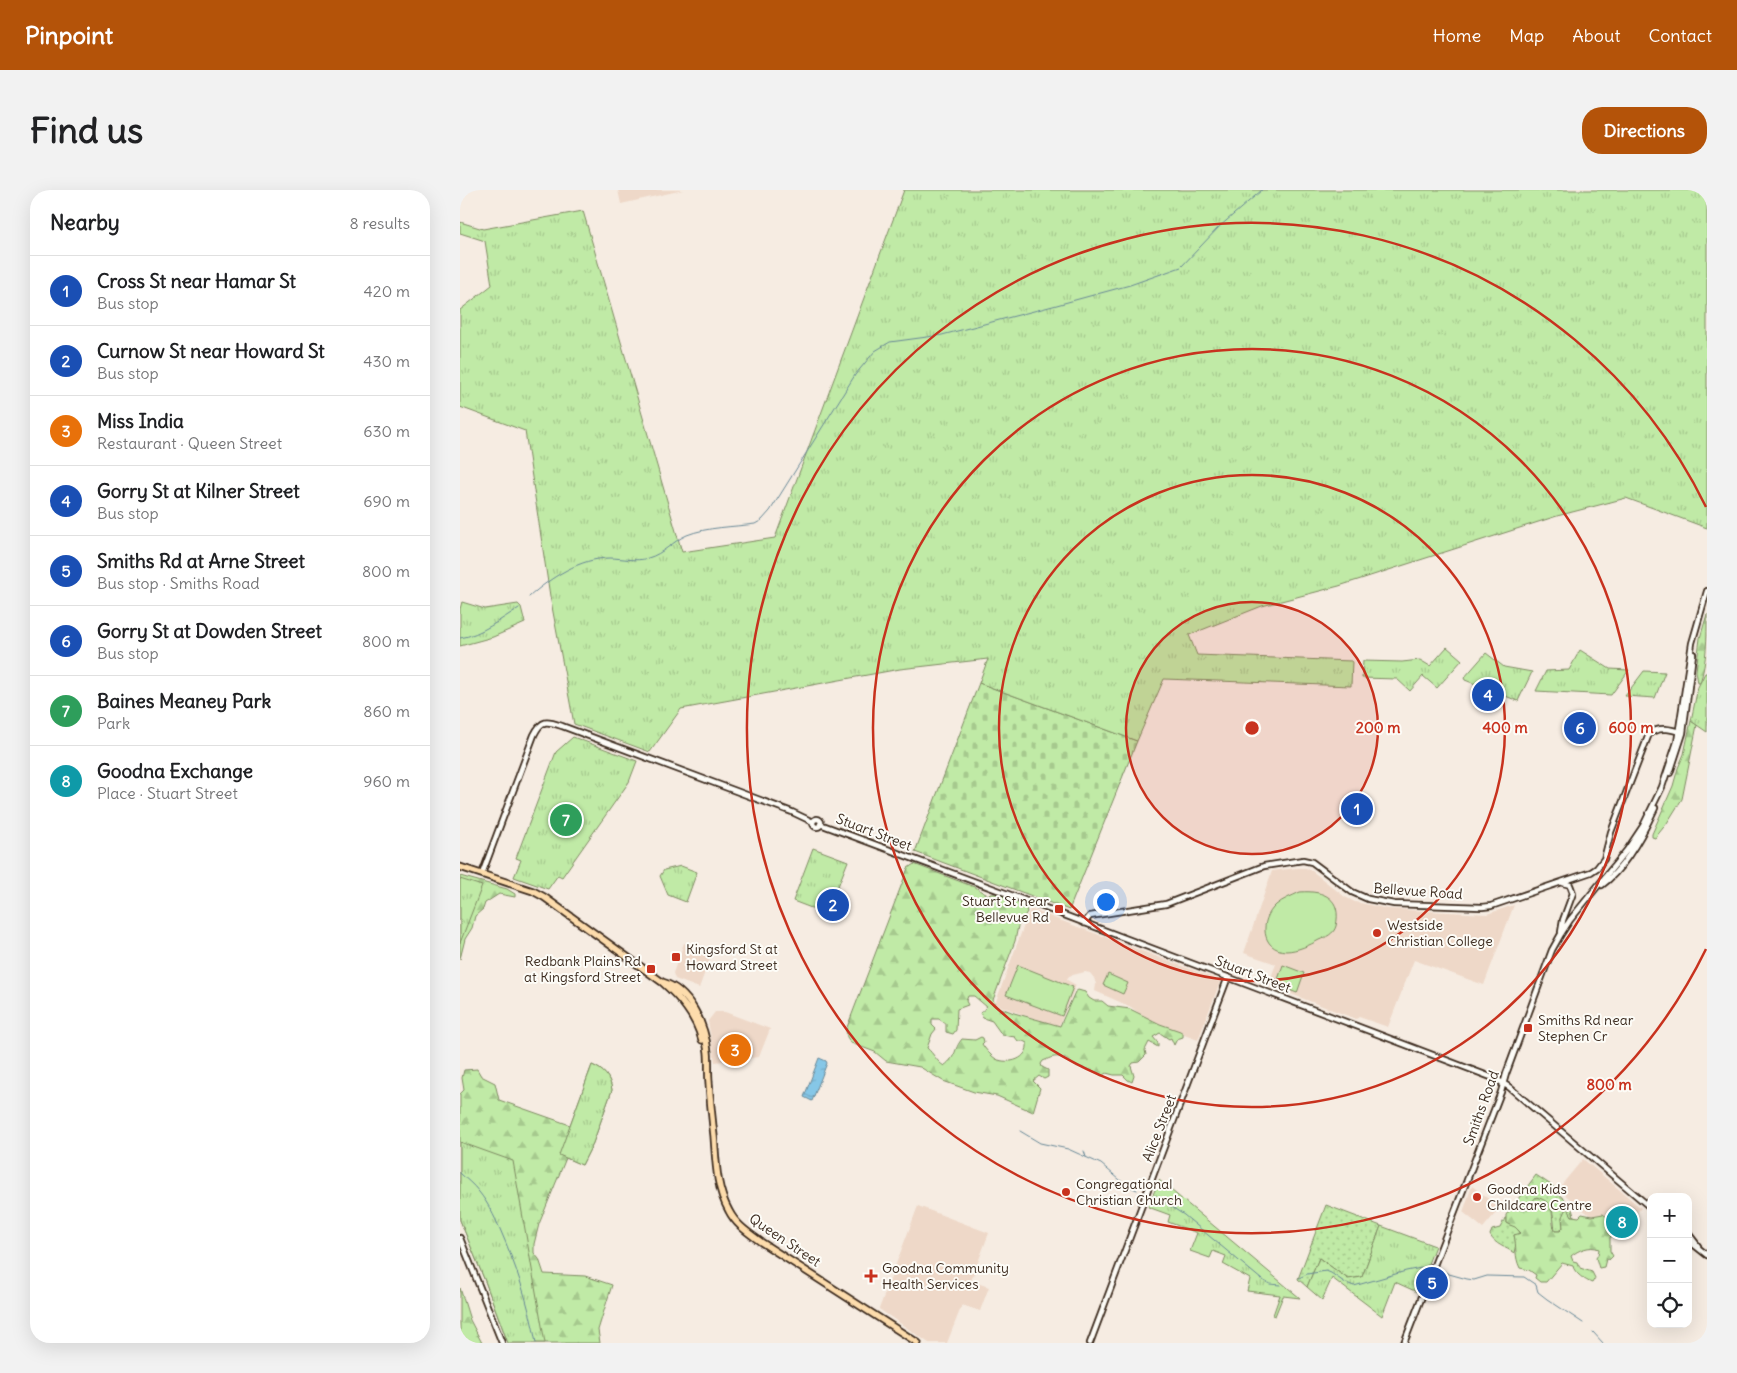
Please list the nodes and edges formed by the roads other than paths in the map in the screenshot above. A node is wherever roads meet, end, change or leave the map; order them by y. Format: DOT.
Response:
graph roads {
  1 [pos="1707,590"];
  2 [pos="1681,732"];
  3 [pos="460,866"];
  4 [pos="482,874"];
  5 [pos="1561,882"];
  6 [pos="1084,923"];
  7 [pos="1561,934"];
  8 [pos="1228,977"];
  9 [pos="1503,1083"];
  10 [pos="1647,1204"];
  11 [pos="460,1238"];
  12 [pos="1692,1238"];
  13 [pos="1692,1243"];
  14 [pos="1705,1253"];
  15 [pos="502,1343"];
  16 [pos="918,1343"];
  17 [pos="1090,1343"];
  18 [pos="1404,1343"];
  1 -- 2 [label="street, Smiths Road"];
  2 -- 5 [label="street"];
  2 -- 7 [label="street, Smiths Road"];
  3 -- 4 [label="main road, Queen Street"];
  4 -- 6 [label="street, Stuart Street"];
  4 -- 16 [label="main road, Queen Street"];
  5 -- 6 [label="street, Bellevue Road"];
  5 -- 7 [label="street"];
  6 -- 8 [label="street, Stuart Street"];
  7 -- 9 [label="street, Smiths Road"];
  8 -- 9 [label="street, Stuart Street"];
  8 -- 17 [label="street, Alice Street"];
  9 -- 10 [label="street, Stuart Street"];
  9 -- 18 [label="street, Smiths Road"];
  11 -- 15 [label="street"];
  12 -- 14 [label="street"];
  13 -- 14 [label="street"];
}
